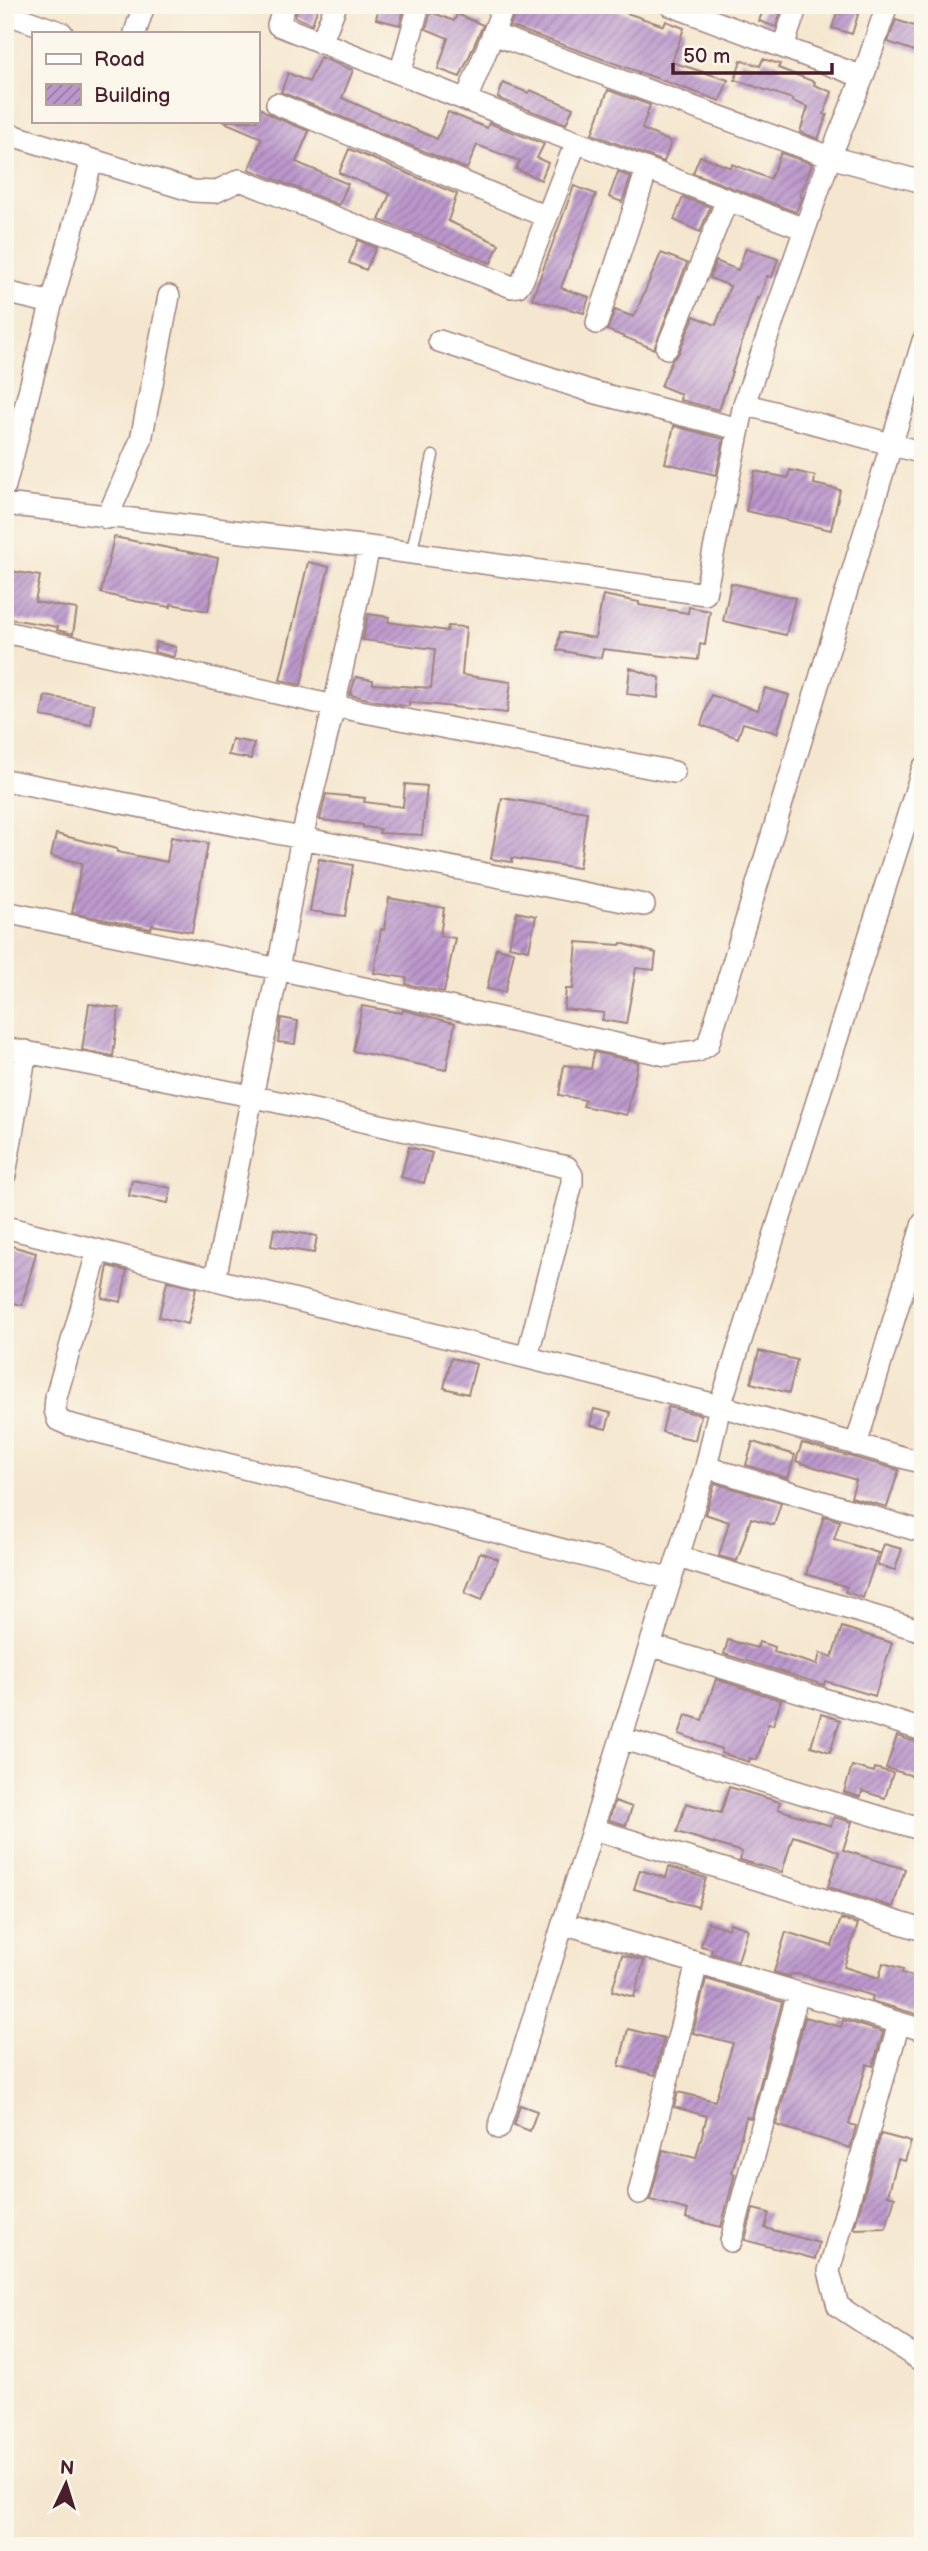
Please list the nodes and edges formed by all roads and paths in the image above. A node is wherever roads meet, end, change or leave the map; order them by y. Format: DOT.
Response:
graph roads {
  1 [pos="144,5"];
  2 [pos="285,5"];
  3 [pos="336,5"];
  4 [pos="419,5"];
  5 [pos="504,5"];
  6 [pos="670,5"];
  7 [pos="797,5"];
  8 [pos="887,5"];
  9 [pos="5,13"];
  10 [pos="712,13"];
  11 [pos="59,32"];
  12 [pos="135,32"];
  13 [pos="493,34"];
  14 [pos="321,43"];
  15 [pos="783,47"];
  16 [pos="400,74"];
  17 [pos="863,77"];
  18 [pos="466,100"];
  19 [pos="277,104"];
  20 [pos="5,133"];
  21 [pos="576,142"];
  22 [pos="830,157"];
  23 [pos="92,160"];
  24 [pos="648,169"];
  25 [pos="922,180"];
  26 [pos="727,200"];
  27 [pos="547,217"];
  28 [pos="804,229"];
  29 [pos="5,292"];
  30 [pos="169,296"];
  31 [pos="52,303"];
  32 [pos="597,323"];
  33 [pos="439,341"];
  34 [pos="923,341"];
  35 [pos="667,348"];
  36 [pos="744,404"];
  37 [pos="14,413"];
  38 [pos="738,429"];
  39 [pos="891,445"];
  40 [pos="923,453"];
  41 [pos="433,456"];
  42 [pos="5,486"];
  43 [pos="5,504"];
  44 [pos="107,518"];
  45 [pos="369,547"];
  46 [pos="411,554"];
  47 [pos="5,632"];
  48 [pos="334,706"];
  49 [pos="923,768"];
  50 [pos="674,772"];
  51 [pos="5,780"];
  52 [pos="302,837"];
  53 [pos="644,905"];
  54 [pos="5,912"];
  55 [pos="278,969"];
  56 [pos="16,1049"];
  57 [pos="251,1096"];
  58 [pos="5,1175"];
  59 [pos="923,1223"];
  60 [pos="5,1227"];
  61 [pos="98,1250"];
  62 [pos="215,1279"];
  63 [pos="527,1357"];
  64 [pos="720,1406"];
  65 [pos="856,1445"];
  66 [pos="923,1463"];
  67 [pos="706,1467"];
  68 [pos="923,1532"];
  69 [pos="678,1557"];
  70 [pos="671,1579"];
  71 [pos="923,1631"];
  72 [pos="650,1645"];
  73 [pos="923,1730"];
  74 [pos="621,1738"];
  75 [pos="593,1829"];
  76 [pos="923,1830"];
  77 [pos="563,1923"];
  78 [pos="923,1930"];
  79 [pos="697,1963"];
  80 [pos="798,1993"];
  81 [pos="900,2023"];
  82 [pos="923,2030"];
  83 [pos="499,2128"];
  84 [pos="639,2193"];
  85 [pos="731,2241"];
  86 [pos="923,2362"];
  1 -- 12 [label="street"];
  2 -- 14 [label="street"];
  3 -- 14 [label="street"];
  4 -- 16 [label="street"];
  5 -- 13 [label="street"];
  6 -- 10 [label="street"];
  7 -- 15 [label="street"];
  8 -- 17 [label="street"];
  9 -- 11 [label="street"];
  10 -- 15 [label="street"];
  13 -- 18 [label="street"];
  13 -- 22 [label="street"];
  14 -- 16 [label="street"];
  15 -- 17 [label="street"];
  16 -- 18 [label="street"];
  17 -- 22 [label="street"];
  18 -- 21 [label="street"];
  19 -- 27 [label="street"];
  20 -- 23 [label="street"];
  21 -- 24 [label="street"];
  21 -- 27 [label="street"];
  22 -- 25 [label="street"];
  22 -- 28 [label="street"];
  23 -- 27 [label="street"];
  23 -- 31 [label="street"];
  24 -- 26 [label="street"];
  24 -- 32 [label="street"];
  26 -- 28 [label="street"];
  26 -- 35 [label="street"];
  28 -- 36 [label="street"];
  29 -- 31 [label="street"];
  30 -- 44 [label="street"];
  31 -- 37 [label="street"];
  33 -- 38 [label="street"];
  34 -- 39 [label="street"];
  36 -- 38 [label="street"];
  36 -- 39 [label="street"];
  37 -- 42 [label="street"];
  38 -- 46 [label="street"];
  39 -- 40 [label="street"];
  39 -- 55 [label="street"];
  41 -- 46 [label="lane"];
  43 -- 44 [label="street"];
  44 -- 45 [label="street"];
  45 -- 46 [label="street"];
  45 -- 48 [label="street"];
  47 -- 48 [label="street"];
  48 -- 50 [label="street"];
  48 -- 52 [label="street"];
  49 -- 64 [label="street"];
  51 -- 52 [label="street"];
  52 -- 53 [label="street"];
  52 -- 55 [label="street"];
  54 -- 55 [label="street"];
  55 -- 57 [label="street"];
  56 -- 57 [label="street"];
  56 -- 58 [label="street"];
  57 -- 62 [label="street"];
  57 -- 63 [label="street"];
  59 -- 65 [label="street"];
  60 -- 61 [label="street"];
  61 -- 62 [label="street"];
  61 -- 70 [label="street"];
  62 -- 63 [label="street"];
  63 -- 64 [label="street"];
  64 -- 65 [label="street"];
  64 -- 67 [label="street"];
  65 -- 66 [label="street"];
  67 -- 68 [label="street"];
  67 -- 69 [label="street"];
  69 -- 70 [label="street"];
  69 -- 71 [label="street"];
  70 -- 72 [label="street"];
  72 -- 73 [label="street"];
  72 -- 74 [label="street"];
  74 -- 75 [label="street"];
  74 -- 76 [label="street"];
  75 -- 77 [label="street"];
  75 -- 78 [label="street"];
  77 -- 79 [label="street"];
  77 -- 83 [label="street"];
  79 -- 80 [label="street"];
  79 -- 84 [label="street"];
  80 -- 81 [label="street"];
  80 -- 85 [label="street"];
  81 -- 82 [label="street"];
  81 -- 86 [label="street"];
}
